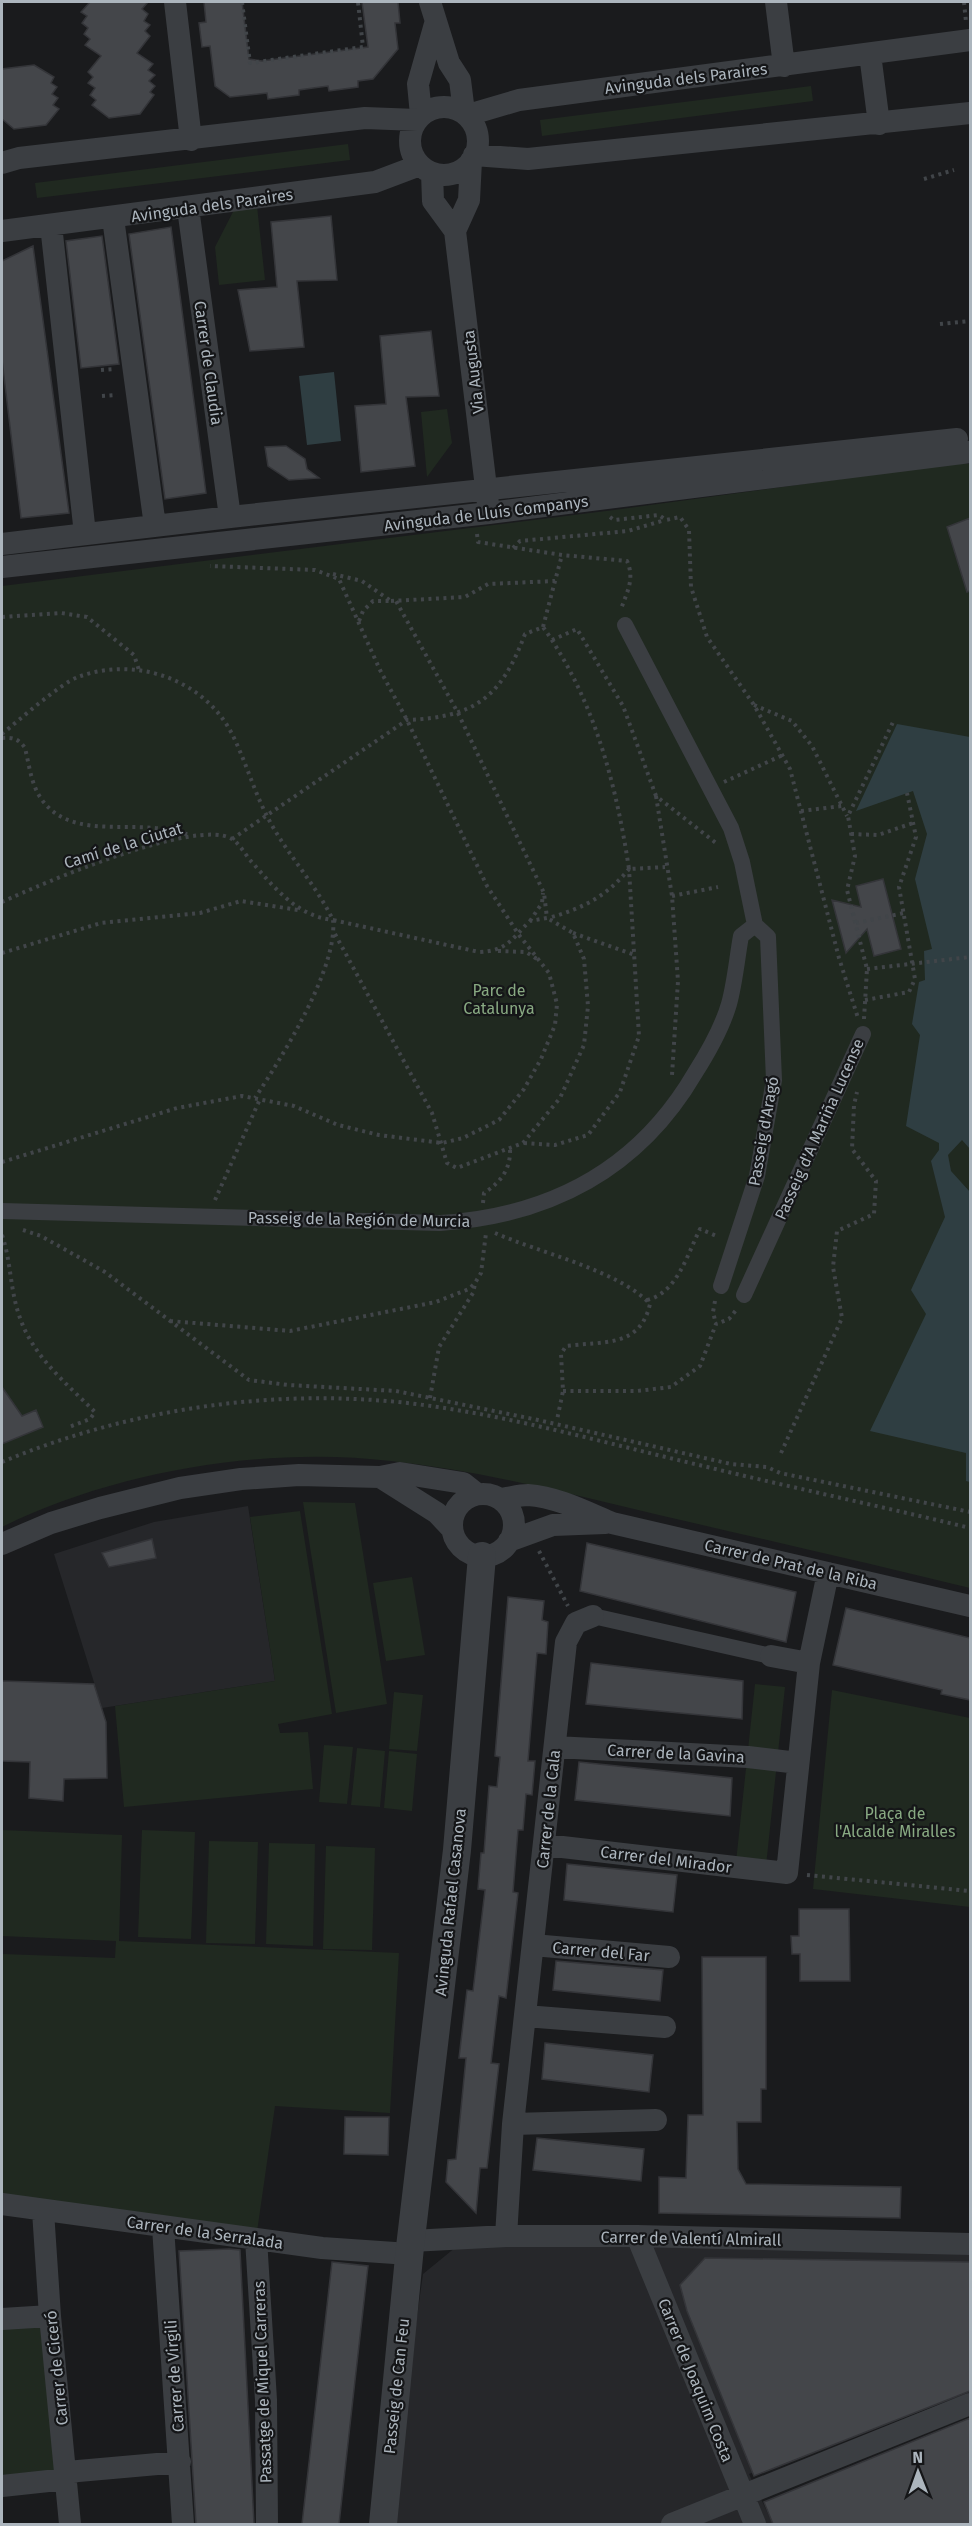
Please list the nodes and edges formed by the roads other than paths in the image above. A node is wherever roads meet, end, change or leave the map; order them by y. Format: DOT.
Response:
graph roads {
  1 [pos="175,2"];
  2 [pos="430,2"];
  3 [pos="776,2"];
  4 [pos="435,24"];
  5 [pos="970,40"];
  6 [pos="870,54"];
  7 [pos="784,66"];
  8 [pos="466,113"];
  9 [pos="970,113"];
  10 [pos="419,117"];
  11 [pos="879,124"];
  12 [pos="191,140"];
  13 [pos="472,158"];
  14 [pos="2,163"];
  15 [pos="426,169"];
  16 [pos="188,208"];
  17 [pos="114,218"];
  18 [pos="51,225"];
  19 [pos="3,229"];
  20 [pos="455,231"];
  21 [pos="970,438"];
  22 [pos="970,452"];
  23 [pos="487,489"];
  24 [pos="230,517"];
  25 [pos="482,519"];
  26 [pos="155,526"];
  27 [pos="85,534"];
  28 [pos="2,544"];
  29 [pos="2,567"];
  30 [pos="625,625"];
  31 [pos="761,931"];
  32 [pos="863,1034"];
  33 [pos="2,1211"];
  34 [pos="721,1286"];
  35 [pos="744,1295"];
  36 [pos="380,1477"];
  37 [pos="477,1494"];
  38 [pos="500,1499"];
  39 [pos="612,1523"];
  40 [pos="452,1529"];
  41 [pos="519,1537"];
  42 [pos="2,1544"];
  43 [pos="482,1556"];
  44 [pos="828,1573"];
  45 [pos="970,1606"];
  46 [pos="584,1619"];
  47 [pos="771,1656"];
  48 [pos="809,1663"];
  49 [pos="555,1747"];
  50 [pos="798,1763"];
  51 [pos="545,1845"];
  52 [pos="533,1945"];
  53 [pos="669,1957"];
  54 [pos="525,2016"];
  55 [pos="665,2027"];
  56 [pos="656,2120"];
  57 [pos="513,2124"];
  58 [pos="2,2204"];
  59 [pos="43,2211"];
  60 [pos="163,2227"];
  61 [pos="506,2236"];
  62 [pos="637,2236"];
  63 [pos="256,2239"];
  64 [pos="970,2244"];
  65 [pos="410,2247"];
  66 [pos="50,2316"];
  67 [pos="2,2319"];
  68 [pos="970,2404"];
  69 [pos="180,2462"];
  70 [pos="67,2475"];
  71 [pos="2,2486"];
  72 [pos="743,2495"];
  73 [pos="70,2524"];
  74 [pos="183,2524"];
  75 [pos="267,2524"];
  76 [pos="383,2524"];
  77 [pos="672,2524"];
  78 [pos="755,2524"];
  1 -- 12 [label="street"];
  2 -- 4 [label="street"];
  3 -- 7 [label="street"];
  4 -- 8 [label="street"];
  4 -- 10 [label="street"];
  5 -- 6 [label="street, Avinguda dels Paraires"];
  6 -- 7 [label="street, Avinguda dels Paraires"];
  6 -- 11 [label="street"];
  7 -- 8 [label="street, Avinguda dels Paraires"];
  8 -- 10 [label="street"];
  8 -- 13 [label="street"];
  9 -- 11 [label="street"];
  10 -- 12 [label="street"];
  10 -- 15 [label="street"];
  11 -- 13 [label="street"];
  12 -- 14 [label="street"];
  13 -- 15 [label="street"];
  13 -- 20 [label="street"];
  15 -- 16 [label="street, Avinguda dels Paraires"];
  15 -- 20 [label="street, Via Augusta"];
  16 -- 17 [label="street, Avinguda dels Paraires"];
  16 -- 24 [label="street, Carrer de Claudia"];
  17 -- 18 [label="street, Avinguda dels Paraires"];
  17 -- 26 [label="street"];
  18 -- 19 [label="street, Avinguda dels Paraires"];
  18 -- 27 [label="street"];
  20 -- 23 [label="street, Via Augusta"];
  21 -- 23 [label="street, Avinguda de Lluís Companys"];
  22 -- 25 [label="street, Avinguda de Lluís Companys"];
  23 -- 24 [label="street, Avinguda de Lluís Companys"];
  23 -- 25 [label="street, Via Augusta"];
  24 -- 26 [label="street, Avinguda de Lluís Companys"];
  25 -- 29 [label="street, Avinguda de Lluís Companys"];
  26 -- 27 [label="street, Avinguda de Lluís Companys"];
  27 -- 28 [label="street, Avinguda de Lluís Companys"];
  30 -- 31 [label="street, Passeig d'Aragó"];
  31 -- 33 [label="street, Passeig de la Región de Murcia"];
  31 -- 34 [label="street, Passeig d'Aragó"];
  32 -- 35 [label="street, Passeig d'A Mariña Lucense"];
  36 -- 37 [label="street"];
  36 -- 40 [label="street"];
  36 -- 42 [label="street"];
  37 -- 38 [label="street"];
  37 -- 40 [label="street"];
  38 -- 39 [label="street, Carrer de Prat de la Riba"];
  38 -- 41 [label="street"];
  39 -- 41 [label="street, Carrer de Prat de la Riba"];
  39 -- 44 [label="street, Carrer de Prat de la Riba"];
  40 -- 43 [label="street"];
  41 -- 43 [label="street"];
  43 -- 65 [label="street, Avinguda Rafael Casanova"];
  44 -- 45 [label="street, Carrer de Prat de la Riba"];
  44 -- 48 [label="street"];
  46 -- 47 [label="street"];
  46 -- 49 [label="street, Carrer de la Cala"];
  47 -- 48 [label="street"];
  48 -- 50 [label="street"];
  49 -- 50 [label="street, Carrer de la Gavina"];
  49 -- 51 [label="street, Carrer de la Cala"];
  50 -- 51 [label="street, Carrer del Mirador"];
  51 -- 52 [label="street, Carrer de la Cala"];
  52 -- 53 [label="street, Carrer del Far"];
  52 -- 54 [label="street, Carrer de la Cala"];
  54 -- 55 [label="street"];
  54 -- 57 [label="street, Carrer de la Cala"];
  56 -- 57 [label="street"];
  57 -- 61 [label="street, Carrer de la Cala"];
  58 -- 59 [label="street, Carrer de la Serralada"];
  59 -- 60 [label="street, Carrer de la Serralada"];
  59 -- 66 [label="street, Carrer de Ciceró"];
  60 -- 63 [label="street, Carrer de la Serralada"];
  60 -- 69 [label="street, Carrer de Virgili"];
  61 -- 62 [label="street, Carrer de Valentí Almirall"];
  61 -- 65 [label="street, Carrer de Valentí Almirall"];
  62 -- 64 [label="street, Carrer de Valentí Almirall"];
  62 -- 72 [label="street, Carrer de Joaquim Costa"];
  63 -- 65 [label="street, Carrer de la Serralada"];
  63 -- 75 [label="street, Passatge de Miquel Carreras"];
  65 -- 76 [label="street, Passeig de Can Feu"];
  66 -- 67 [label="street"];
  66 -- 70 [label="street, Carrer de Ciceró"];
  68 -- 72 [label="street"];
  69 -- 70 [label="street"];
  69 -- 74 [label="street, Carrer de Virgili"];
  70 -- 71 [label="street"];
  70 -- 73 [label="street, Carrer de Ciceró"];
  72 -- 77 [label="street"];
  72 -- 78 [label="street, Carrer de Joaquim Costa"];
}
